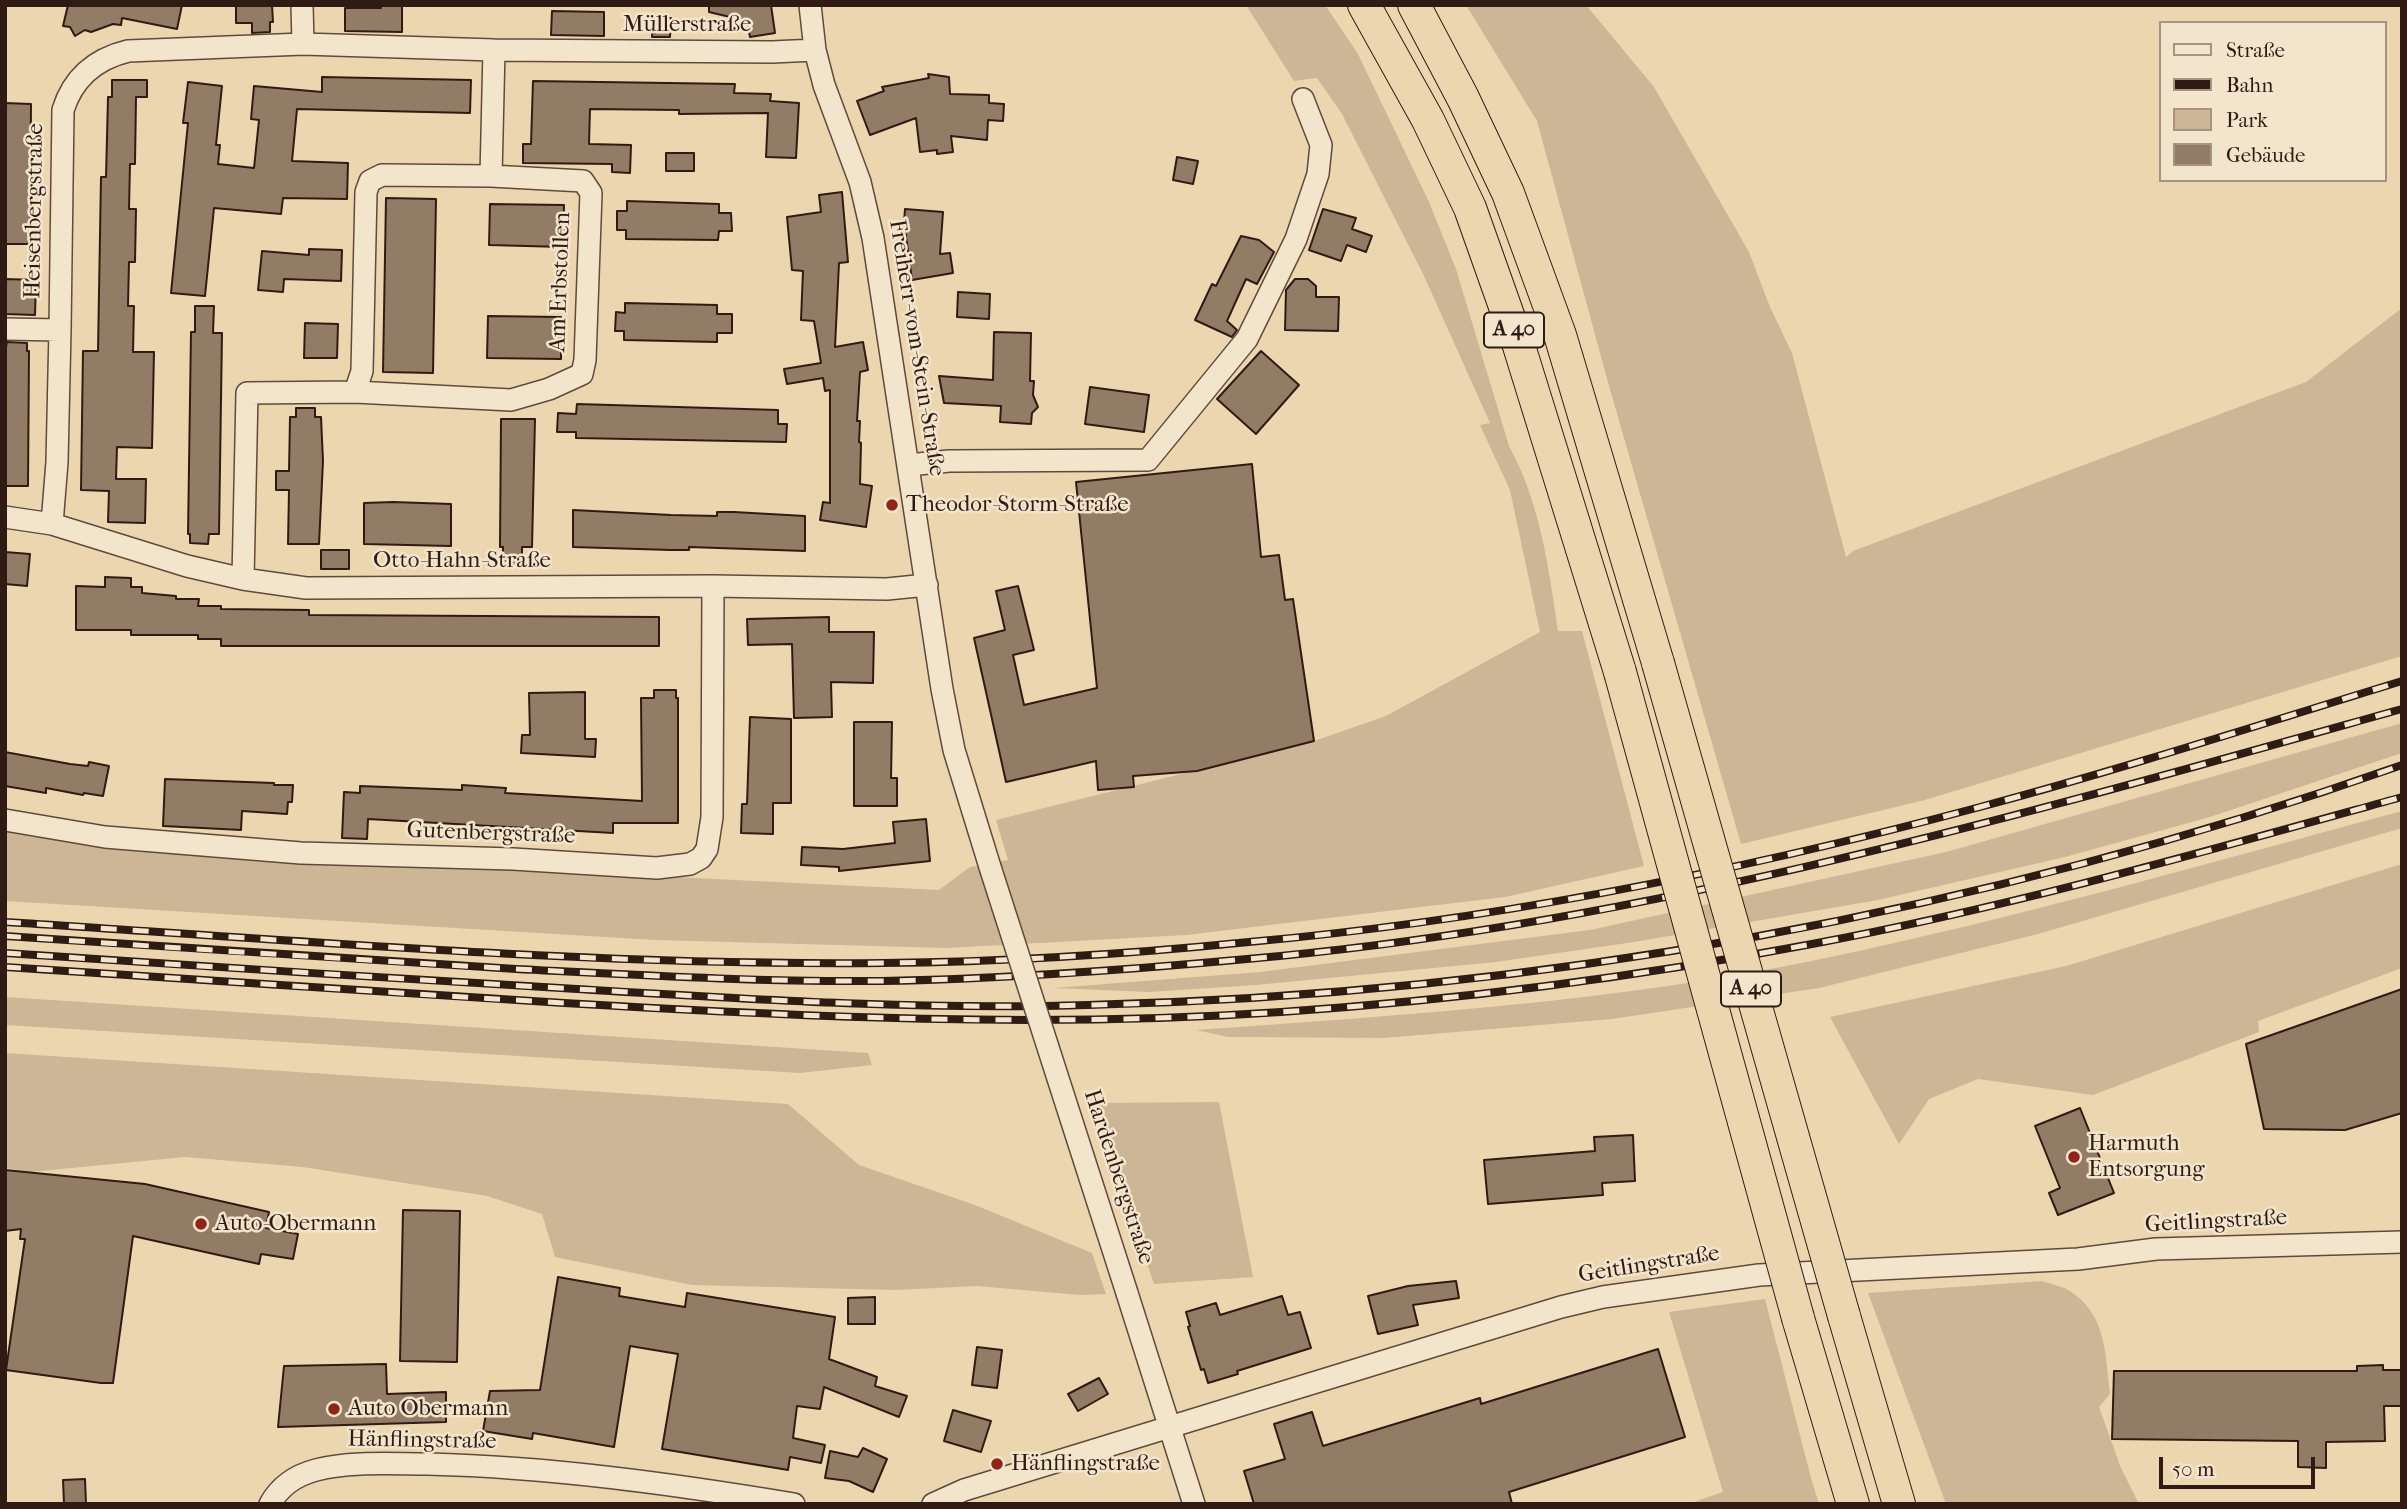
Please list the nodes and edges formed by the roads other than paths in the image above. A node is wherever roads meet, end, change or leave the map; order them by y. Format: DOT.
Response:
graph roads {
  1 [pos="302,5"];
  2 [pos="810,5"];
  3 [pos="1364,5"];
  4 [pos="1413,5"];
  5 [pos="303,44"];
  6 [pos="494,50"];
  7 [pos="815,50"];
  8 [pos="1303,99"];
  9 [pos="491,176"];
  10 [pos="5,329"];
  11 [pos="60,330"];
  12 [pos="355,391"];
  13 [pos="908,465"];
  14 [pos="5,517"];
  15 [pos="52,524"];
  16 [pos="243,579"];
  17 [pos="927,584"];
  18 [pos="713,586"];
  19 [pos="5,820"];
  20 [pos="990,867"];
  21 [pos="2402,1242"];
  22 [pos="1168,1429"];
  23 [pos="270,1504"];
  24 [pos="794,1504"];
  25 [pos="933,1504"];
  26 [pos="1194,1504"];
  27 [pos="1853,1504"];
  28 [pos="1899,1504"];
  1 -- 5 [label="street"];
  2 -- 7 [label="street, Freiherr-vom-Stein-Straße"];
  3 -- 27 [label="highway, A 40, bridge"];
  4 -- 28 [label="highway, A 40, bridge"];
  5 -- 6 [label="street, Müllerstraße"];
  5 -- 11 [label="street, Heisenbergstraße"];
  6 -- 7 [label="street, Müllerstraße"];
  6 -- 9 [label="street"];
  7 -- 13 [label="street, Freiherr-vom-Stein-Straße"];
  8 -- 13 [label="street"];
  9 -- 12 [label="street, Am Erbstollen"];
  9 -- 12 [label="street, Am Erbstollen"];
  10 -- 11 [label="street, Heisenbergstraße"];
  11 -- 15 [label="street, Heisenbergstraße"];
  12 -- 16 [label="street, Am Erbstollen"];
  13 -- 17 [label="street, Freiherr-vom-Stein-Straße"];
  14 -- 15 [label="street, Otto-Hahn-Straße"];
  15 -- 16 [label="street, Otto-Hahn-Straße"];
  16 -- 18 [label="street, Otto-Hahn-Straße"];
  17 -- 18 [label="street, Otto-Hahn-Straße"];
  17 -- 20 [label="street, Freiherr-vom-Stein-Straße"];
  18 -- 19 [label="street, Gutenbergstraße"];
  20 -- 22 [label="street, Hardenbergstraße, bridge"];
  21 -- 22 [label="street, Geitlingstraße"];
  22 -- 25 [label="street, Geitlingstraße"];
  22 -- 26 [label="street, Hardenbergstraße"];
  23 -- 24 [label="street, Hänflingstraße"];
}
